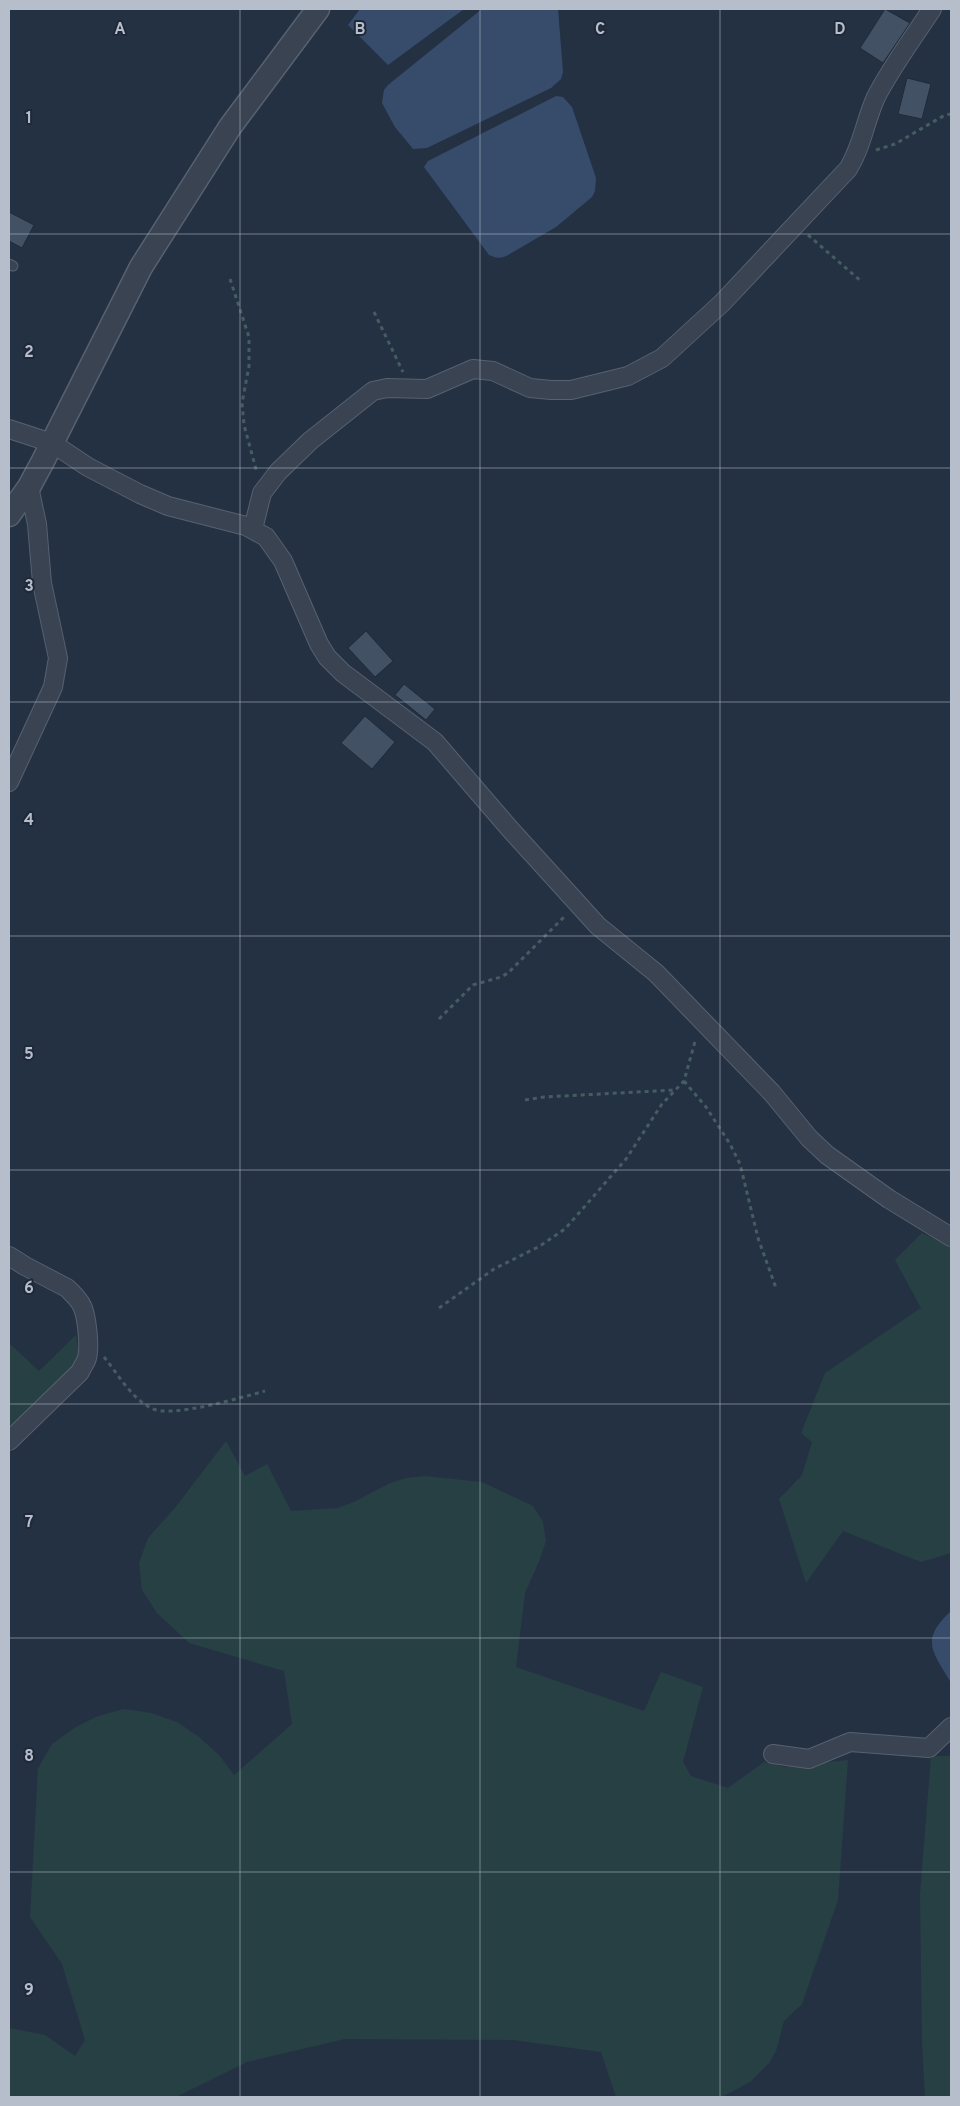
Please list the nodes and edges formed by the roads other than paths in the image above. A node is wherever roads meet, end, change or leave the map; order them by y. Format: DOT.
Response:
graph roads {
  1 [pos="318,9"];
  2 [pos="932,9"];
  3 [pos="9,429"];
  4 [pos="52,443"];
  5 [pos="29,487"];
  6 [pos="9,515"];
  7 [pos="253,528"];
  8 [pos="9,782"];
  9 [pos="951,1237"];
  10 [pos="9,1256"];
  11 [pos="9,1440"];
  12 [pos="951,1728"];
  13 [pos="773,1754"];
  1 -- 4 [label="street"];
  2 -- 7 [label="street"];
  3 -- 4 [label="street"];
  4 -- 5 [label="street"];
  4 -- 7 [label="street"];
  5 -- 6 [label="street"];
  5 -- 8 [label="street"];
  7 -- 9 [label="street"];
  10 -- 11 [label="street"];
  12 -- 13 [label="street"];
}
